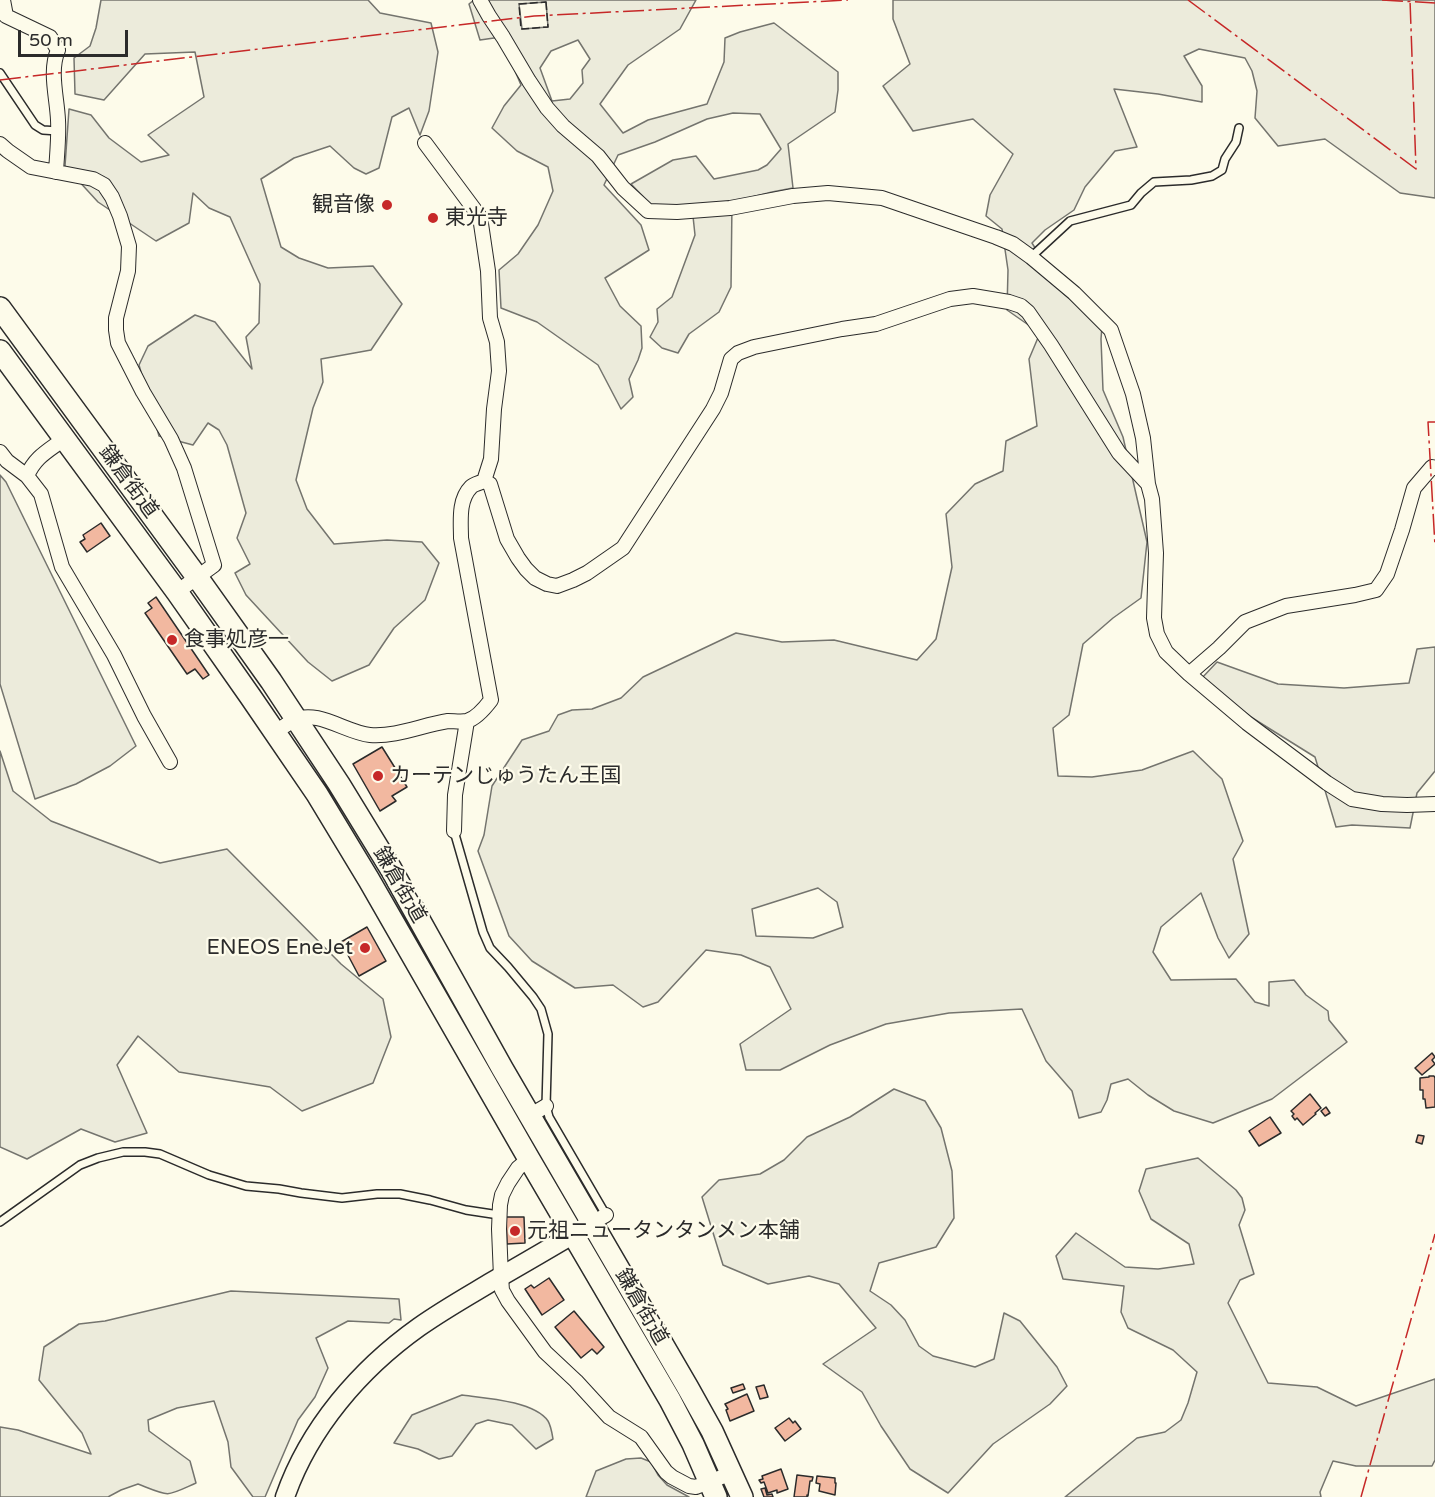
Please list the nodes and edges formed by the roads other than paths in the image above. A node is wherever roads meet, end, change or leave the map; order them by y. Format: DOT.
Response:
graph roads {
  1 [pos="3,0"];
  2 [pos="480,0"];
  3 [pos="0,74"];
  4 [pos="1239,128"];
  5 [pos="58,131"];
  6 [pos="425,143"];
  7 [pos="0,144"];
  8 [pos="56,172"];
  9 [pos="1031,257"];
  10 [pos="0,308"];
  11 [pos="0,351"];
  12 [pos="64,439"];
  13 [pos="0,452"];
  14 [pos="1435,468"];
  15 [pos="27,476"];
  16 [pos="484,481"];
  17 [pos="1148,484"];
  18 [pos="197,577"];
  19 [pos="177,592"];
  20 [pos="1190,674"];
  21 [pos="297,718"];
  22 [pos="467,721"];
  23 [pos="275,732"];
  24 [pos="170,762"];
  25 [pos="1435,804"];
  26 [pos="454,831"];
  27 [pos="538,1111"];
  28 [pos="529,1159"];
  29 [pos="499,1215"];
  30 [pos="599,1219"];
  31 [pos="0,1222"];
  32 [pos="573,1235"];
  33 [pos="501,1277"];
  34 [pos="732,1473"];
  35 [pos="713,1490"];
  36 [pos="285,1497"];
  37 [pos="742,1497"];
  1 -- 5 [label="street"];
  2 -- 9 [label="street"];
  3 -- 5 [label="lane"];
  4 -- 9 [label="lane"];
  5 -- 8 [label="street"];
  6 -- 16 [label="street"];
  7 -- 8 [label="street"];
  8 -- 18 [label="street"];
  9 -- 17 [label="street"];
  10 -- 18 [label="main road, 鎌倉街道"];
  11 -- 12 [label="main road, 鎌倉街道"];
  12 -- 15 [label="street"];
  12 -- 19 [label="main road, 鎌倉街道"];
  13 -- 15 [label="street"];
  14 -- 20 [label="street"];
  15 -- 24 [label="street"];
  16 -- 17 [label="street"];
  16 -- 22 [label="street"];
  17 -- 20 [label="street"];
  18 -- 19 [label="street"];
  18 -- 21 [label="main road, 鎌倉街道"];
  19 -- 23 [label="main road, 鎌倉街道"];
  20 -- 25 [label="street"];
  21 -- 22 [label="street"];
  21 -- 23 [label="street"];
  21 -- 27 [label="main road, 鎌倉街道"];
  22 -- 26 [label="street"];
  23 -- 28 [label="main road, 鎌倉街道"];
  26 -- 27 [label="lane"];
  27 -- 30 [label="main road, 鎌倉街道"];
  28 -- 29 [label="street"];
  28 -- 32 [label="main road, 鎌倉街道"];
  29 -- 31 [label="lane"];
  29 -- 33 [label="street"];
  30 -- 32 [label="street"];
  30 -- 34 [label="main road, 鎌倉街道"];
  32 -- 33 [label="street"];
  32 -- 35 [label="main road, 鎌倉街道"];
  33 -- 35 [label="street"];
  33 -- 36 [label="street"];
  34 -- 35 [label="street"];
  34 -- 37 [label="main road, 鎌倉街道"];
}
